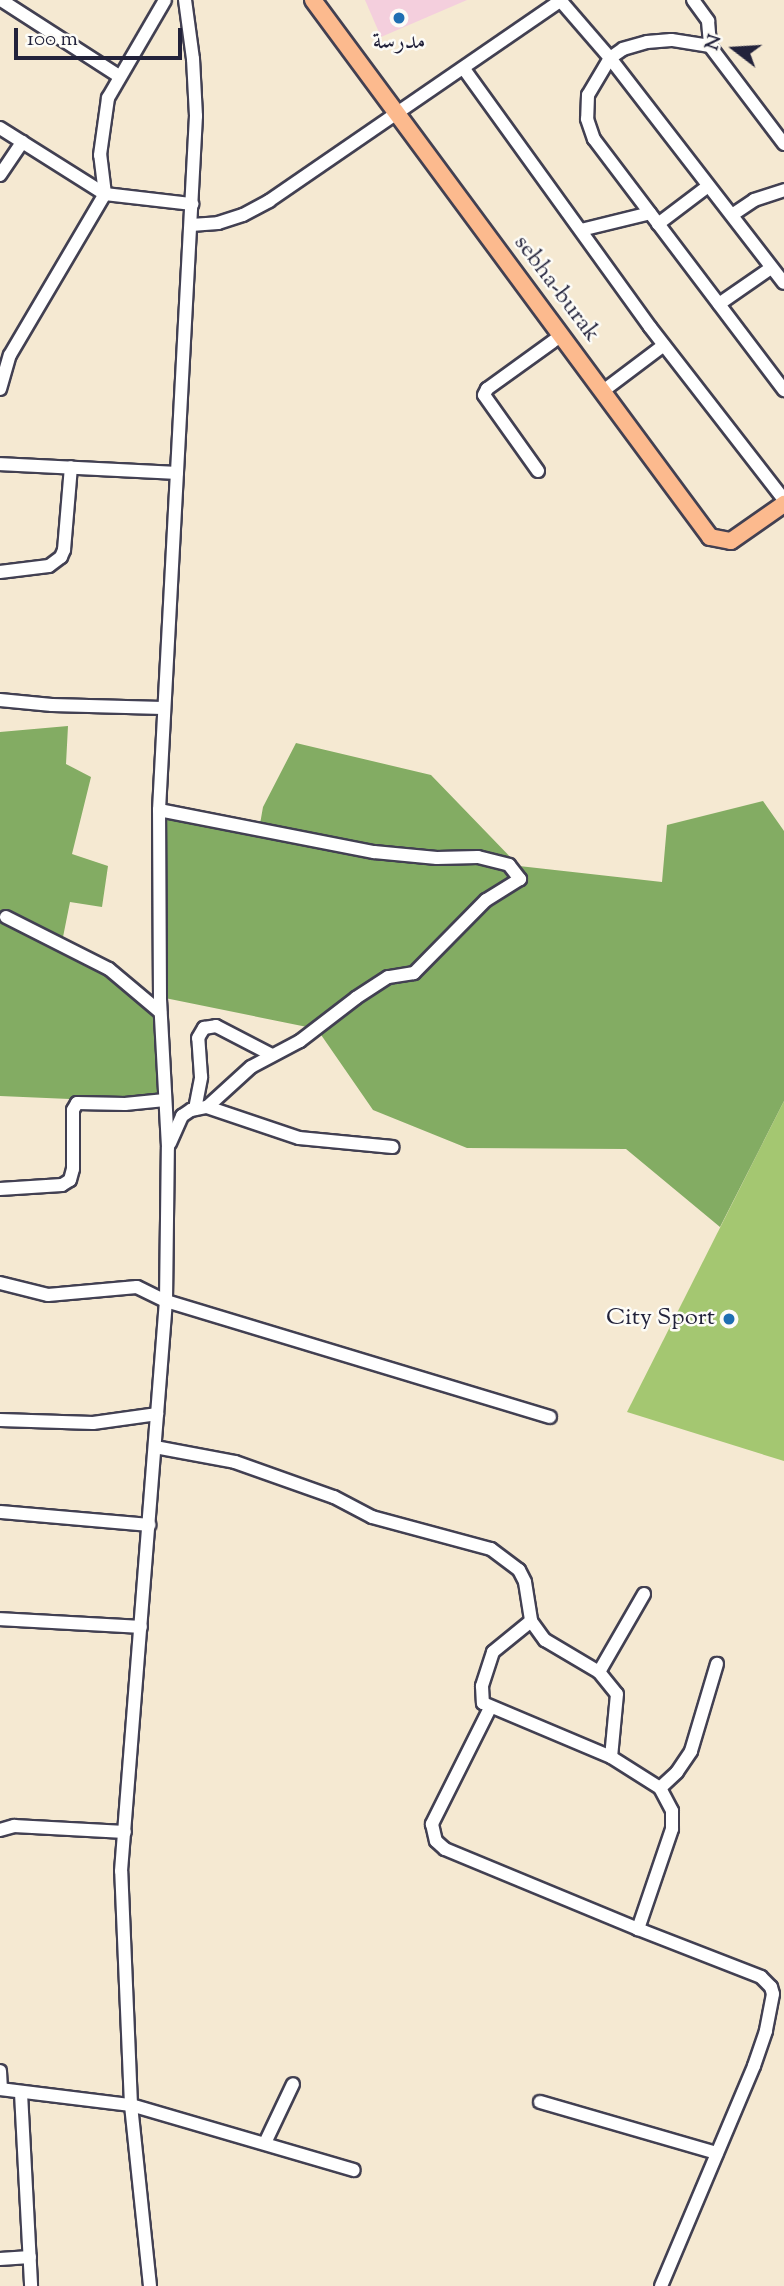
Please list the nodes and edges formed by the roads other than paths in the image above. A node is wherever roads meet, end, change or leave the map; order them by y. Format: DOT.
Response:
graph roads {
  1 [pos="1,0"];
  2 [pos="165,0"];
  3 [pos="185,0"];
  4 [pos="313,0"];
  5 [pos="560,0"];
  6 [pos="693,0"];
  7 [pos="710,46"];
  8 [pos="610,58"];
  9 [pos="464,69"];
  10 [pos="119,76"];
  11 [pos="396,115"];
  12 [pos="0,128"];
  13 [pos="22,142"];
  14 [pos="784,144"];
  15 [pos="0,175"];
  16 [pos="708,186"];
  17 [pos="784,190"];
  18 [pos="105,194"];
  19 [pos="192,204"];
  20 [pos="732,215"];
  21 [pos="654,218"];
  22 [pos="191,226"];
  23 [pos="581,230"];
  24 [pos="771,268"];
  25 [pos="784,283"];
  26 [pos="719,304"];
  27 [pos="562,335"];
  28 [pos="664,345"];
  29 [pos="0,387"];
  30 [pos="784,390"];
  31 [pos="603,391"];
  32 [pos="0,464"];
  33 [pos="71,467"];
  34 [pos="538,471"];
  35 [pos="177,473"];
  36 [pos="784,502"];
  37 [pos="0,572"];
  38 [pos="0,700"];
  39 [pos="163,708"];
  40 [pos="159,810"];
  41 [pos="6,917"];
  42 [pos="160,1012"];
  43 [pos="272,1055"];
  44 [pos="165,1100"];
  45 [pos="201,1108"];
  46 [pos="168,1147"];
  47 [pos="393,1147"];
  48 [pos="0,1189"];
  49 [pos="0,1283"];
  50 [pos="166,1301"];
  51 [pos="157,1414"];
  52 [pos="550,1417"];
  53 [pos="0,1420"];
  54 [pos="155,1447"];
  55 [pos="0,1512"];
  56 [pos="149,1525"];
  57 [pos="644,1594"];
  58 [pos="0,1619"];
  59 [pos="531,1621"];
  60 [pos="141,1627"];
  61 [pos="717,1664"];
  62 [pos="598,1672"];
  63 [pos="490,1708"];
  64 [pos="611,1757"];
  65 [pos="660,1787"];
  66 [pos="0,1830"];
  67 [pos="125,1832"];
  68 [pos="638,1929"];
  69 [pos="0,2071"];
  70 [pos="293,2084"];
  71 [pos="0,2089"];
  72 [pos="21,2093"];
  73 [pos="540,2102"];
  74 [pos="131,2105"];
  75 [pos="265,2143"];
  76 [pos="718,2153"];
  77 [pos="354,2170"];
  78 [pos="30,2257"];
  79 [pos="0,2259"];
  80 [pos="31,2286"];
  81 [pos="150,2286"];
  82 [pos="661,2286"];
  1 -- 10 [label="street"];
  2 -- 10 [label="street"];
  3 -- 19 [label="street"];
  4 -- 11 [label="main road, sebha-burak"];
  5 -- 8 [label="street"];
  5 -- 9 [label="street"];
  6 -- 7 [label="street"];
  7 -- 8 [label="street"];
  7 -- 14 [label="street"];
  8 -- 16 [label="street"];
  8 -- 21 [label="street"];
  9 -- 11 [label="street"];
  9 -- 23 [label="street"];
  10 -- 18 [label="street"];
  11 -- 22 [label="street"];
  11 -- 27 [label="main road, sebha-burak"];
  12 -- 13 [label="street"];
  13 -- 15 [label="street"];
  13 -- 18 [label="street"];
  16 -- 20 [label="street"];
  16 -- 21 [label="street"];
  17 -- 20 [label="street"];
  18 -- 19 [label="street"];
  18 -- 29 [label="street"];
  19 -- 22 [label="street"];
  20 -- 24 [label="street"];
  21 -- 23 [label="street"];
  21 -- 26 [label="street"];
  22 -- 35 [label="street"];
  23 -- 28 [label="street"];
  24 -- 25 [label="street"];
  24 -- 26 [label="street"];
  26 -- 30 [label="street"];
  27 -- 31 [label="main road, sebha-burak"];
  27 -- 34 [label="street"];
  28 -- 31 [label="street"];
  28 -- 36 [label="street"];
  31 -- 36 [label="main road, sebha-burak"];
  32 -- 33 [label="street"];
  33 -- 35 [label="street"];
  33 -- 37 [label="street"];
  35 -- 39 [label="street"];
  38 -- 39 [label="street"];
  39 -- 40 [label="street"];
  40 -- 42 [label="street"];
  40 -- 43 [label="street"];
  41 -- 42 [label="street"];
  42 -- 44 [label="street"];
  43 -- 45 [label="street"];
  43 -- 45 [label="street"];
  44 -- 46 [label="street"];
  44 -- 48 [label="street"];
  45 -- 46 [label="street"];
  45 -- 47 [label="street"];
  46 -- 50 [label="street"];
  49 -- 50 [label="street"];
  50 -- 51 [label="street"];
  50 -- 52 [label="street"];
  51 -- 53 [label="street"];
  51 -- 54 [label="street"];
  54 -- 56 [label="street"];
  54 -- 59 [label="street"];
  55 -- 56 [label="street"];
  56 -- 60 [label="street"];
  57 -- 62 [label="street"];
  58 -- 60 [label="street"];
  59 -- 62 [label="street"];
  59 -- 63 [label="street"];
  60 -- 67 [label="street"];
  61 -- 65 [label="street"];
  62 -- 64 [label="street"];
  63 -- 64 [label="street"];
  63 -- 68 [label="street"];
  64 -- 65 [label="street"];
  65 -- 68 [label="street"];
  66 -- 67 [label="street"];
  67 -- 74 [label="street"];
  68 -- 76 [label="street"];
  69 -- 71 [label="street"];
  70 -- 75 [label="street"];
  71 -- 72 [label="street"];
  72 -- 74 [label="street"];
  72 -- 78 [label="street"];
  73 -- 76 [label="street"];
  74 -- 75 [label="street"];
  74 -- 81 [label="street"];
  75 -- 77 [label="street"];
  76 -- 82 [label="street"];
  78 -- 79 [label="street"];
  78 -- 80 [label="street"];
}
